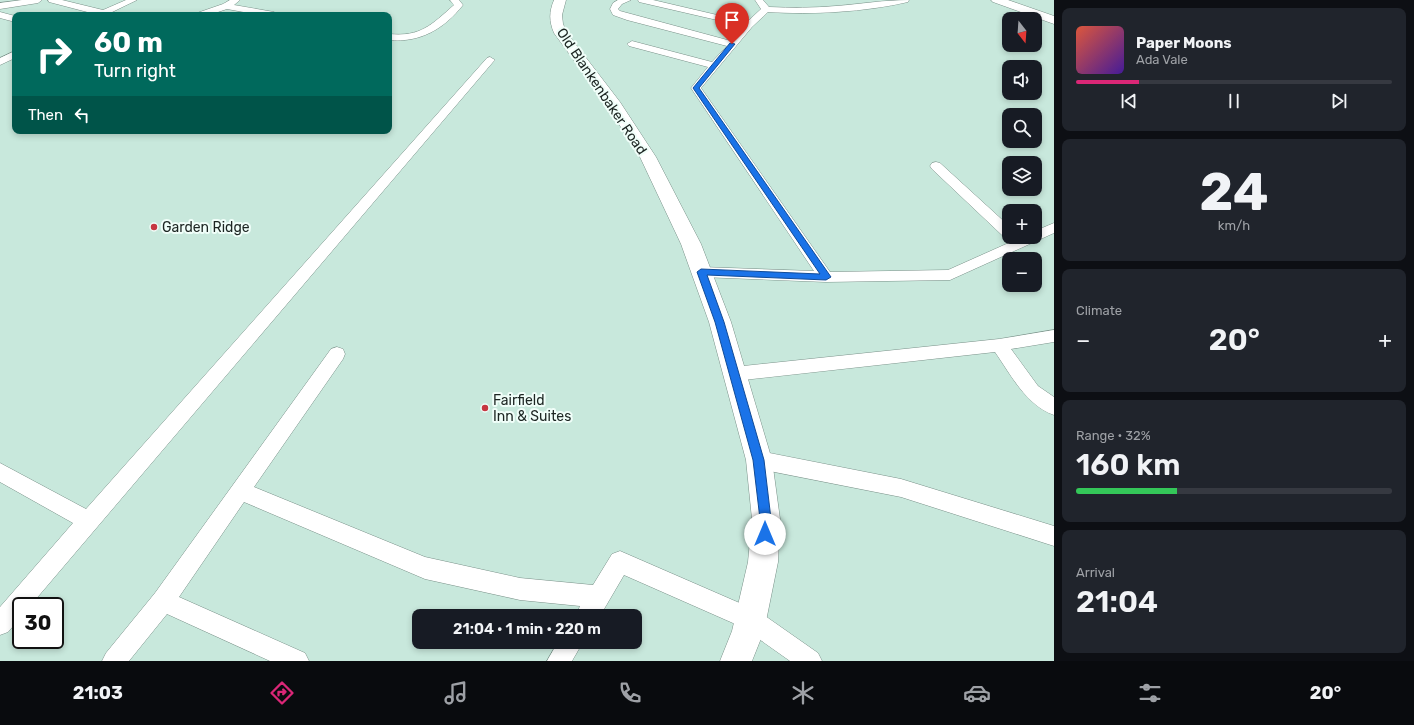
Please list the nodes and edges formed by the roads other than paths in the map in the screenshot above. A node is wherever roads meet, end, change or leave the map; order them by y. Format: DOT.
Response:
graph roads {
  1 [pos="38,0"];
  2 [pos="52,0"];
  3 [pos="133,0"];
  4 [pos="236,0"];
  5 [pos="454,0"];
  6 [pos="560,0"];
  7 [pos="627,0"];
  8 [pos="642,0"];
  9 [pos="905,0"];
  10 [pos="997,0"];
  11 [pos="763,4"];
  12 [pos="0,6"];
  13 [pos="226,6"];
  14 [pos="94,12"];
  15 [pos="106,12"];
  16 [pos="209,12"];
  17 [pos="258,12"];
  18 [pos="0,15"];
  19 [pos="12,18"];
  20 [pos="1054,20"];
  21 [pos="749,25"];
  22 [pos="392,37"];
  23 [pos="632,44"];
  24 [pos="732,44"];
  25 [pos="490,60"];
  26 [pos="715,66"];
  27 [pos="936,166"];
  28 [pos="1002,227"];
  29 [pos="1054,228"];
  30 [pos="1042,232"];
  31 [pos="1010,244"];
  32 [pos="701,272"];
  33 [pos="826,277"];
  34 [pos="1054,336"];
  35 [pos="999,345"];
  36 [pos="336,354"];
  37 [pos="734,374"];
  38 [pos="1054,407"];
  39 [pos="759,460"];
  40 [pos="2,477"];
  41 [pos="240,491"];
  42 [pos="89,521"];
  43 [pos="1054,536"];
  44 [pos="599,597"];
  45 [pos="163,601"];
  46 [pos="591,609"];
  47 [pos="750,619"];
  48 [pos="0,624"];
  49 [pos="567,649"];
  50 [pos="114,661"];
  51 [pos="297,661"];
  52 [pos="559,661"];
  53 [pos="736,661"];
  54 [pos="810,661"];
  1 -- 12 [label="lane"];
  2 -- 14 [label="lane"];
  3 -- 15 [label="lane"];
  4 -- 13 [label="lane"];
  5 -- 22 [label="lane"];
  6 -- 32 [label="street, Old Blankenbaker Road"];
  7 -- 24 [label="lane"];
  8 -- 21 [label="lane"];
  9 -- 11 [label="lane"];
  10 -- 20 [label="street"];
  11 -- 21 [label="lane"];
  13 -- 16 [label="lane"];
  13 -- 17 [label="lane"];
  18 -- 19 [label="lane"];
  21 -- 24 [label="lane"];
  23 -- 26 [label="lane"];
  24 -- 26 [label="lane"];
  25 -- 42 [label="lane"];
  26 -- 33 [label="lane"];
  27 -- 28 [label="lane"];
  29 -- 30 [label="lane"];
  31 -- 33 [label="lane"];
  32 -- 33 [label="lane"];
  32 -- 37 [label="street, Old Blankenbaker Road"];
  34 -- 35 [label="lane"];
  35 -- 37 [label="lane"];
  35 -- 38 [label="lane"];
  36 -- 41 [label="lane"];
  37 -- 39 [label="street, Old Blankenbaker Road"];
  39 -- 43 [label="lane"];
  39 -- 47 [label="street, Old Blankenbaker Road"];
  40 -- 42 [label="lane"];
  41 -- 44 [label="lane"];
  41 -- 45 [label="lane"];
  42 -- 48 [label="lane"];
  44 -- 46 [label="lane"];
  44 -- 47 [label="lane"];
  45 -- 50 [label="lane"];
  45 -- 51 [label="lane"];
  47 -- 53 [label="street, Old Blankenbaker Road"];
  47 -- 54 [label="lane"];
  49 -- 52 [label="lane"];
}
